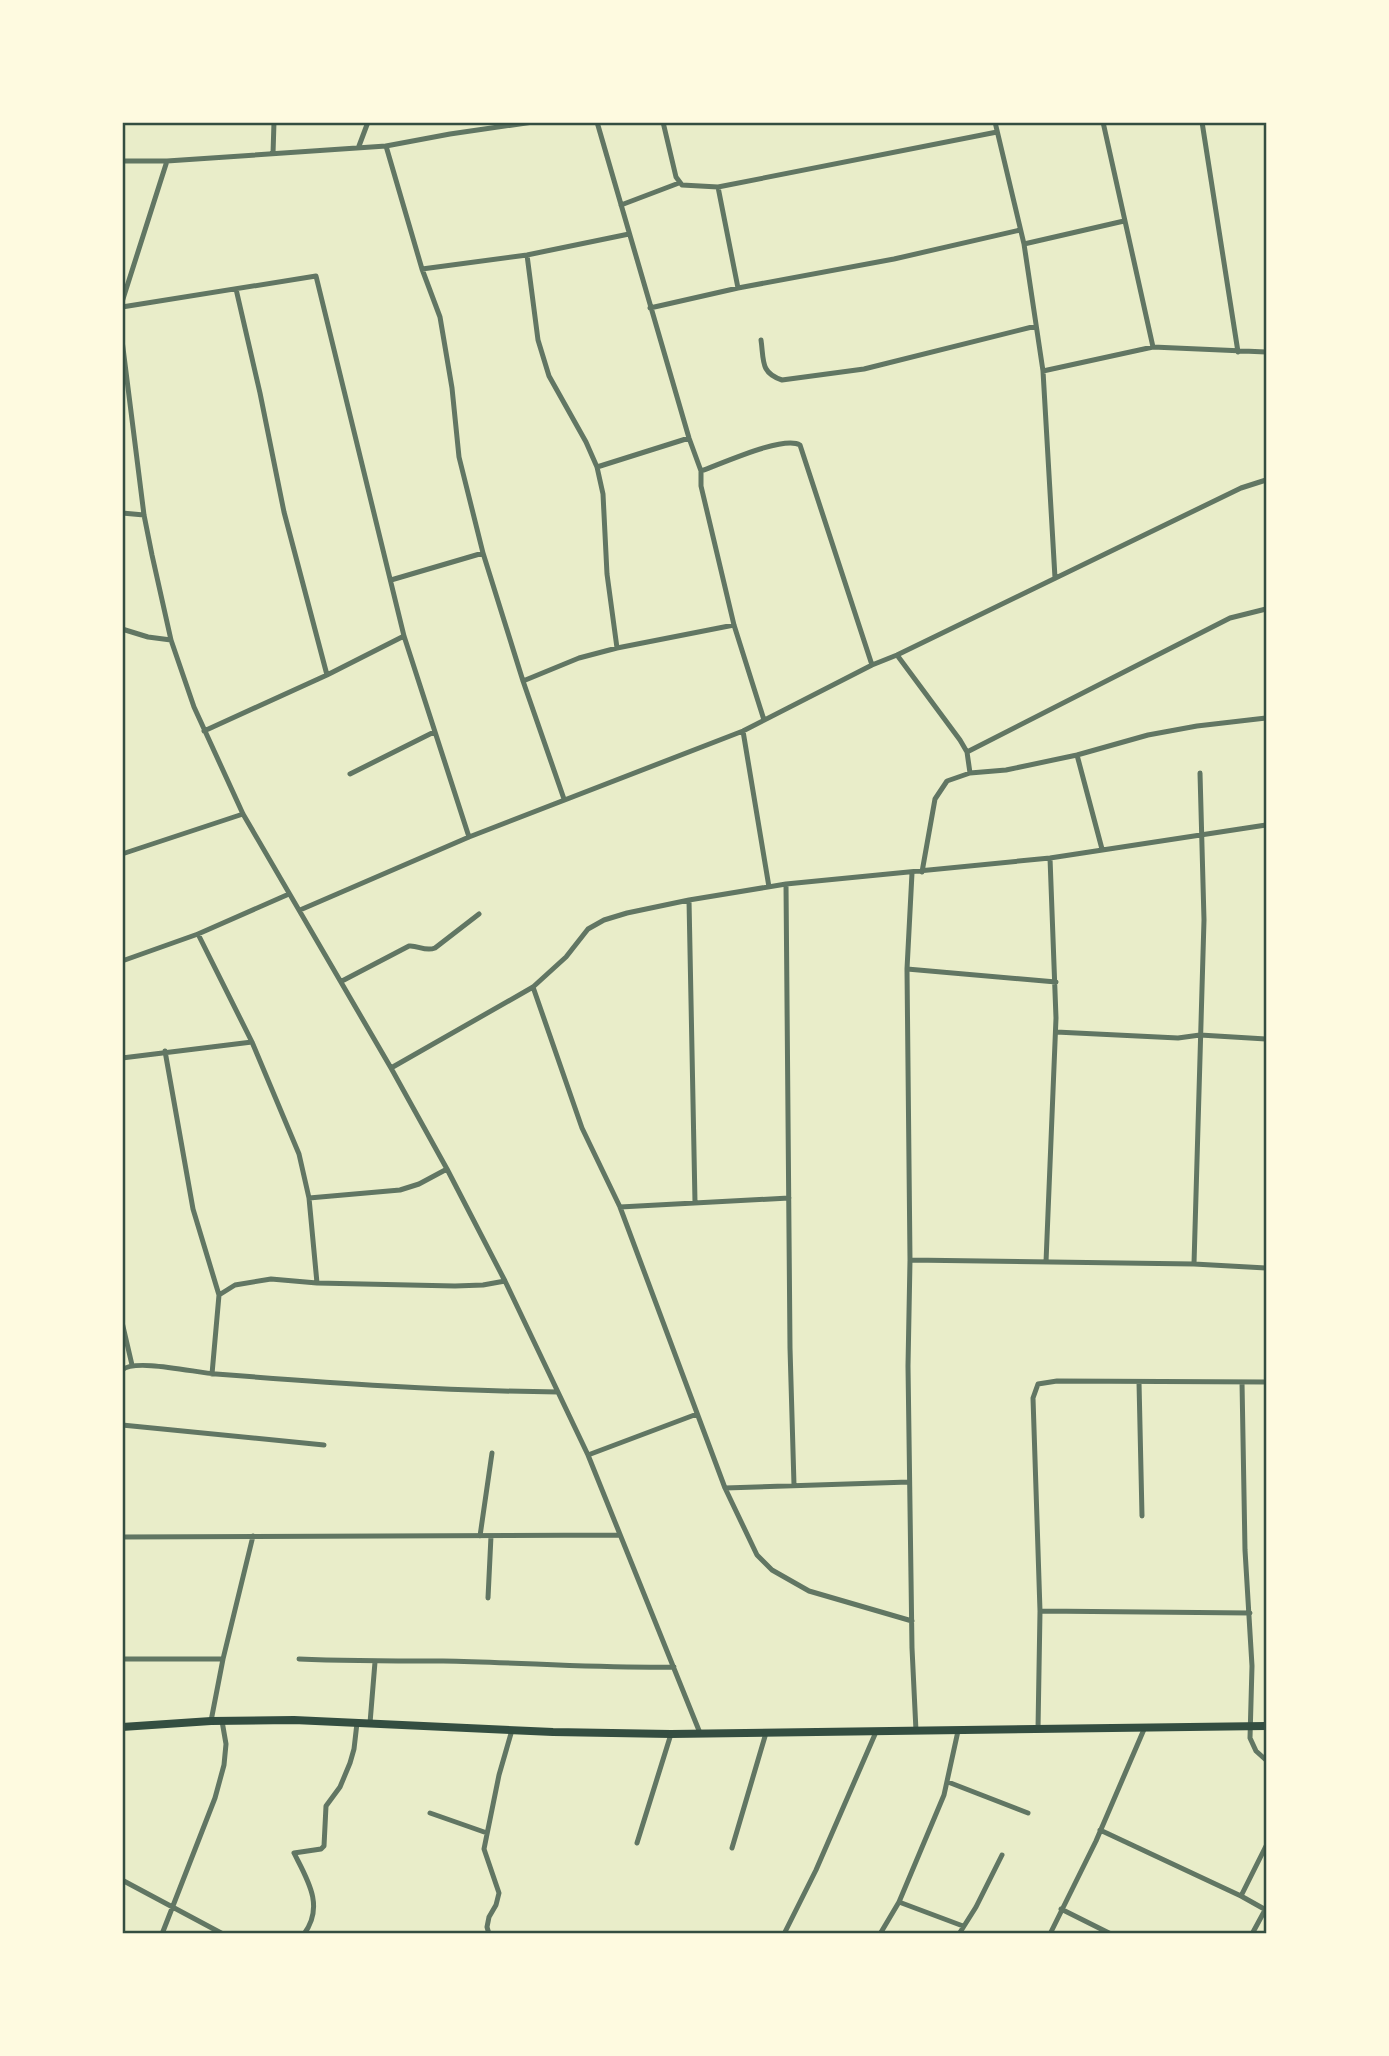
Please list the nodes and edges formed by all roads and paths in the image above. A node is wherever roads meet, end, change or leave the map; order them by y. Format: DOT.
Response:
graph roads {
  1 [pos="274,122"];
  2 [pos="368,122"];
  3 [pos="533,122"];
  4 [pos="597,122"];
  5 [pos="663,122"];
  6 [pos="995,122"];
  7 [pos="1202,122"];
  8 [pos="1104,123"];
  9 [pos="997,132"];
  10 [pos="359,146"];
  11 [pos="386,146"];
  12 [pos="274,154"];
  13 [pos="122,160"];
  14 [pos="167,161"];
  15 [pos="680,183"];
  16 [pos="718,187"];
  17 [pos="621,205"];
  18 [pos="1124,220"];
  19 [pos="1020,230"];
  20 [pos="629,234"];
  21 [pos="1024,244"];
  22 [pos="527,255"];
  23 [pos="422,269"];
  24 [pos="738,288"];
  25 [pos="236,289"];
  26 [pos="122,302"];
  27 [pos="122,307"];
  28 [pos="650,308"];
  29 [pos="1035,326"];
  30 [pos="122,340"];
  31 [pos="761,340"];
  32 [pos="1153,347"];
  33 [pos="1238,352"];
  34 [pos="1266,352"];
  35 [pos="1043,371"];
  36 [pos="126,398"];
  37 [pos="689,438"];
  38 [pos="597,467"];
  39 [pos="701,471"];
  40 [pos="1266,480"];
  41 [pos="122,513"];
  42 [pos="144,515"];
  43 [pos="483,553"];
  44 [pos="1055,578"];
  45 [pos="391,580"];
  46 [pos="1266,609"];
  47 [pos="734,625"];
  48 [pos="122,629"];
  49 [pos="404,636"];
  50 [pos="171,640"];
  51 [pos="617,648"];
  52 [pos="897,655"];
  53 [pos="872,665"];
  54 [pos="327,675"];
  55 [pos="523,681"];
  56 [pos="1266,718"];
  57 [pos="764,720"];
  58 [pos="205,731"];
  59 [pos="743,731"];
  60 [pos="434,732"];
  61 [pos="967,752"];
  62 [pos="1077,755"];
  63 [pos="970,773"];
  64 [pos="1200,773"];
  65 [pos="350,774"];
  66 [pos="564,799"];
  67 [pos="243,814"];
  68 [pos="1266,825"];
  69 [pos="1202,835"];
  70 [pos="470,837"];
  71 [pos="1102,849"];
  72 [pos="122,854"];
  73 [pos="1050,858"];
  74 [pos="922,872"];
  75 [pos="912,873"];
  76 [pos="786,884"];
  77 [pos="769,887"];
  78 [pos="289,894"];
  79 [pos="689,900"];
  80 [pos="300,910"];
  81 [pos="479,914"];
  82 [pos="198,934"];
  83 [pos="122,961"];
  84 [pos="908,969"];
  85 [pos="342,981"];
  86 [pos="1056,982"];
  87 [pos="533,988"];
  88 [pos="1056,1032"];
  89 [pos="1200,1035"];
  90 [pos="1266,1039"];
  91 [pos="252,1042"];
  92 [pos="165,1051"];
  93 [pos="122,1058"];
  94 [pos="391,1068"];
  95 [pos="447,1168"];
  96 [pos="309,1198"];
  97 [pos="789,1198"];
  98 [pos="695,1202"];
  99 [pos="620,1207"];
  100 [pos="910,1260"];
  101 [pos="1046,1262"];
  102 [pos="1194,1265"];
  103 [pos="1266,1268"];
  104 [pos="505,1281"];
  105 [pos="317,1283"];
  106 [pos="219,1295"];
  107 [pos="122,1322"];
  108 [pos="132,1365"];
  109 [pos="122,1370"];
  110 [pos="212,1374"];
  111 [pos="1139,1382"];
  112 [pos="1242,1382"];
  113 [pos="1266,1382"];
  114 [pos="558,1392"];
  115 [pos="697,1414"];
  116 [pos="122,1425"];
  117 [pos="324,1445"];
  118 [pos="492,1453"];
  119 [pos="588,1455"];
  120 [pos="909,1482"];
  121 [pos="794,1485"];
  122 [pos="725,1488"];
  123 [pos="1143,1516"];
  124 [pos="620,1535"];
  125 [pos="253,1536"];
  126 [pos="480,1536"];
  127 [pos="491,1536"];
  128 [pos="122,1537"];
  129 [pos="488,1598"];
  130 [pos="1040,1611"];
  131 [pos="1250,1613"];
  132 [pos="912,1621"];
  133 [pos="122,1659"];
  134 [pos="223,1659"];
  135 [pos="299,1659"];
  136 [pos="375,1662"];
  137 [pos="674,1667"];
  138 [pos="211,1721"];
  139 [pos="222,1721"];
  140 [pos="357,1723"];
  141 [pos="370,1723"];
  142 [pos="1251,1726"];
  143 [pos="1266,1726"];
  144 [pos="122,1727"];
  145 [pos="1144,1727"];
  146 [pos="1038,1729"];
  147 [pos="512,1730"];
  148 [pos="916,1731"];
  149 [pos="958,1731"];
  150 [pos="876,1732"];
  151 [pos="700,1733"];
  152 [pos="766,1733"];
  153 [pos="671,1734"];
  154 [pos="1266,1760"];
  155 [pos="948,1782"];
  156 [pos="1028,1813"];
  157 [pos="430,1814"];
  158 [pos="1100,1830"];
  159 [pos="487,1833"];
  160 [pos="637,1843"];
  161 [pos="1266,1846"];
  162 [pos="732,1848"];
  163 [pos="1002,1856"];
  164 [pos="122,1880"];
  165 [pos="1241,1896"];
  166 [pos="899,1902"];
  167 [pos="174,1906"];
  168 [pos="1061,1909"];
  169 [pos="1266,1910"];
  170 [pos="963,1926"];
  171 [pos="162,1934"];
  172 [pos="223,1934"];
  173 [pos="304,1934"];
  174 [pos="489,1934"];
  175 [pos="784,1934"];
  176 [pos="880,1934"];
  177 [pos="959,1934"];
  178 [pos="1050,1934"];
  179 [pos="1111,1934"];
  180 [pos="1252,1934"];
  1 -- 12 [label="street"];
  2 -- 10 [label="street"];
  3 -- 11 [label="street"];
  4 -- 17 [label="street"];
  5 -- 15 [label="street"];
  6 -- 9 [label="street"];
  7 -- 33 [label="street"];
  8 -- 18 [label="street"];
  9 -- 16 [label="street"];
  9 -- 19 [label="street"];
  10 -- 11 [label="street"];
  10 -- 12 [label="street"];
  11 -- 23 [label="street"];
  12 -- 14 [label="street"];
  13 -- 14 [label="street"];
  14 -- 26 [label="street"];
  15 -- 16 [label="street"];
  15 -- 17 [label="street"];
  16 -- 24 [label="street"];
  17 -- 20 [label="street"];
  18 -- 21 [label="street"];
  18 -- 32 [label="street"];
  19 -- 21 [label="street"];
  19 -- 24 [label="street"];
  20 -- 22 [label="street"];
  20 -- 28 [label="street"];
  21 -- 29 [label="street"];
  22 -- 23 [label="street"];
  22 -- 38 [label="street"];
  23 -- 43 [label="street"];
  24 -- 28 [label="street"];
  25 -- 27 [label="street"];
  25 -- 45 [label="street"];
  25 -- 54 [label="street"];
  28 -- 37 [label="street"];
  29 -- 31 [label="street"];
  29 -- 35 [label="street"];
  30 -- 36 [label="street"];
  32 -- 33 [label="street"];
  32 -- 35 [label="street"];
  33 -- 34 [label="street"];
  35 -- 44 [label="street"];
  36 -- 42 [label="street"];
  37 -- 38 [label="street"];
  37 -- 39 [label="street"];
  38 -- 51 [label="street"];
  39 -- 47 [label="street"];
  39 -- 53 [label="street"];
  40 -- 44 [label="street"];
  41 -- 42 [label="street"];
  42 -- 50 [label="street"];
  43 -- 45 [label="street"];
  43 -- 55 [label="street"];
  44 -- 52 [label="street"];
  45 -- 49 [label="street"];
  46 -- 61 [label="street"];
  47 -- 51 [label="street"];
  47 -- 57 [label="street"];
  48 -- 50 [label="street"];
  49 -- 54 [label="street"];
  49 -- 60 [label="street"];
  50 -- 58 [label="street"];
  51 -- 55 [label="street"];
  52 -- 53 [label="street"];
  52 -- 61 [label="street"];
  53 -- 57 [label="street"];
  54 -- 58 [label="street"];
  55 -- 66 [label="street"];
  56 -- 62 [label="street"];
  57 -- 59 [label="street"];
  58 -- 67 [label="street"];
  59 -- 66 [label="street"];
  59 -- 77 [label="street"];
  60 -- 65 [label="street"];
  60 -- 70 [label="street"];
  61 -- 63 [label="street"];
  62 -- 63 [label="street"];
  62 -- 71 [label="street"];
  63 -- 74 [label="street"];
  64 -- 69 [label="street"];
  66 -- 70 [label="street"];
  67 -- 72 [label="street"];
  67 -- 78 [label="street"];
  68 -- 69 [label="street"];
  69 -- 71 [label="street"];
  69 -- 89 [label="street"];
  70 -- 80 [label="street"];
  71 -- 73 [label="street"];
  73 -- 74 [label="street"];
  73 -- 86 [label="street"];
  74 -- 75 [label="street"];
  75 -- 76 [label="street"];
  75 -- 84 [label="street"];
  76 -- 77 [label="street"];
  76 -- 97 [label="street"];
  77 -- 79 [label="street"];
  78 -- 80 [label="street"];
  78 -- 82 [label="street"];
  79 -- 87 [label="street"];
  79 -- 98 [label="street"];
  80 -- 85 [label="street"];
  81 -- 85 [label="street"];
  82 -- 83 [label="street"];
  82 -- 91 [label="street"];
  84 -- 86 [label="street"];
  84 -- 100 [label="street"];
  85 -- 94 [label="street"];
  86 -- 88 [label="street"];
  87 -- 94 [label="street"];
  87 -- 99 [label="street"];
  88 -- 89 [label="street"];
  88 -- 101 [label="street"];
  89 -- 90 [label="street"];
  89 -- 102 [label="street"];
  91 -- 92 [label="street"];
  91 -- 96 [label="street"];
  92 -- 93 [label="street"];
  92 -- 106 [label="street"];
  94 -- 95 [label="street"];
  95 -- 96 [label="street"];
  95 -- 104 [label="street"];
  96 -- 105 [label="street"];
  97 -- 98 [label="street"];
  97 -- 121 [label="street"];
  98 -- 99 [label="street"];
  99 -- 115 [label="street"];
  100 -- 101 [label="street"];
  100 -- 120 [label="street"];
  101 -- 102 [label="street"];
  102 -- 103 [label="street"];
  104 -- 105 [label="street"];
  104 -- 114 [label="street"];
  105 -- 106 [label="street"];
  106 -- 110 [label="street"];
  107 -- 108 [label="street"];
  108 -- 109 [label="street"];
  108 -- 110 [label="street"];
  110 -- 114 [label="street"];
  111 -- 112 [label="street"];
  111 -- 123 [label="street"];
  111 -- 130 [label="street"];
  112 -- 113 [label="street"];
  112 -- 131 [label="street"];
  114 -- 119 [label="street"];
  115 -- 119 [label="street"];
  115 -- 122 [label="street"];
  116 -- 117 [label="street"];
  118 -- 126 [label="street"];
  119 -- 124 [label="street"];
  120 -- 121 [label="street"];
  120 -- 132 [label="street"];
  121 -- 122 [label="street"];
  122 -- 132 [label="street"];
  124 -- 127 [label="street"];
  124 -- 137 [label="street"];
  125 -- 126 [label="street"];
  125 -- 128 [label="street"];
  125 -- 134 [label="street"];
  126 -- 127 [label="street"];
  127 -- 129 [label="street"];
  130 -- 131 [label="street"];
  130 -- 146 [label="street"];
  131 -- 142 [label="street"];
  132 -- 148 [label="street"];
  133 -- 134 [label="street"];
  134 -- 138 [label="street"];
  135 -- 136 [label="street"];
  136 -- 137 [label="street"];
  136 -- 141 [label="street"];
  137 -- 151 [label="street"];
  138 -- 139 [label="main road"];
  138 -- 144 [label="main road"];
  139 -- 140 [label="main road"];
  139 -- 167 [label="street"];
  140 -- 141 [label="main road"];
  140 -- 173 [label="street"];
  141 -- 147 [label="main road"];
  142 -- 143 [label="main road"];
  142 -- 145 [label="main road"];
  142 -- 154 [label="street"];
  145 -- 146 [label="main road"];
  145 -- 158 [label="street"];
  146 -- 149 [label="main road"];
  147 -- 153 [label="main road"];
  147 -- 159 [label="street"];
  148 -- 149 [label="main road"];
  148 -- 150 [label="main road"];
  149 -- 155 [label="street"];
  150 -- 152 [label="main road"];
  150 -- 175 [label="street"];
  151 -- 152 [label="main road"];
  151 -- 153 [label="main road"];
  152 -- 162 [label="street"];
  153 -- 160 [label="street"];
  155 -- 156 [label="street"];
  155 -- 166 [label="street"];
  157 -- 159 [label="street"];
  158 -- 165 [label="street"];
  158 -- 168 [label="street"];
  159 -- 174 [label="street"];
  161 -- 165 [label="street"];
  163 -- 170 [label="street"];
  164 -- 167 [label="street"];
  165 -- 169 [label="street"];
  166 -- 170 [label="street"];
  166 -- 176 [label="street"];
  167 -- 171 [label="street"];
  167 -- 172 [label="street"];
  168 -- 178 [label="street"];
  168 -- 179 [label="street"];
  169 -- 180 [label="street"];
  170 -- 177 [label="street"];
}
